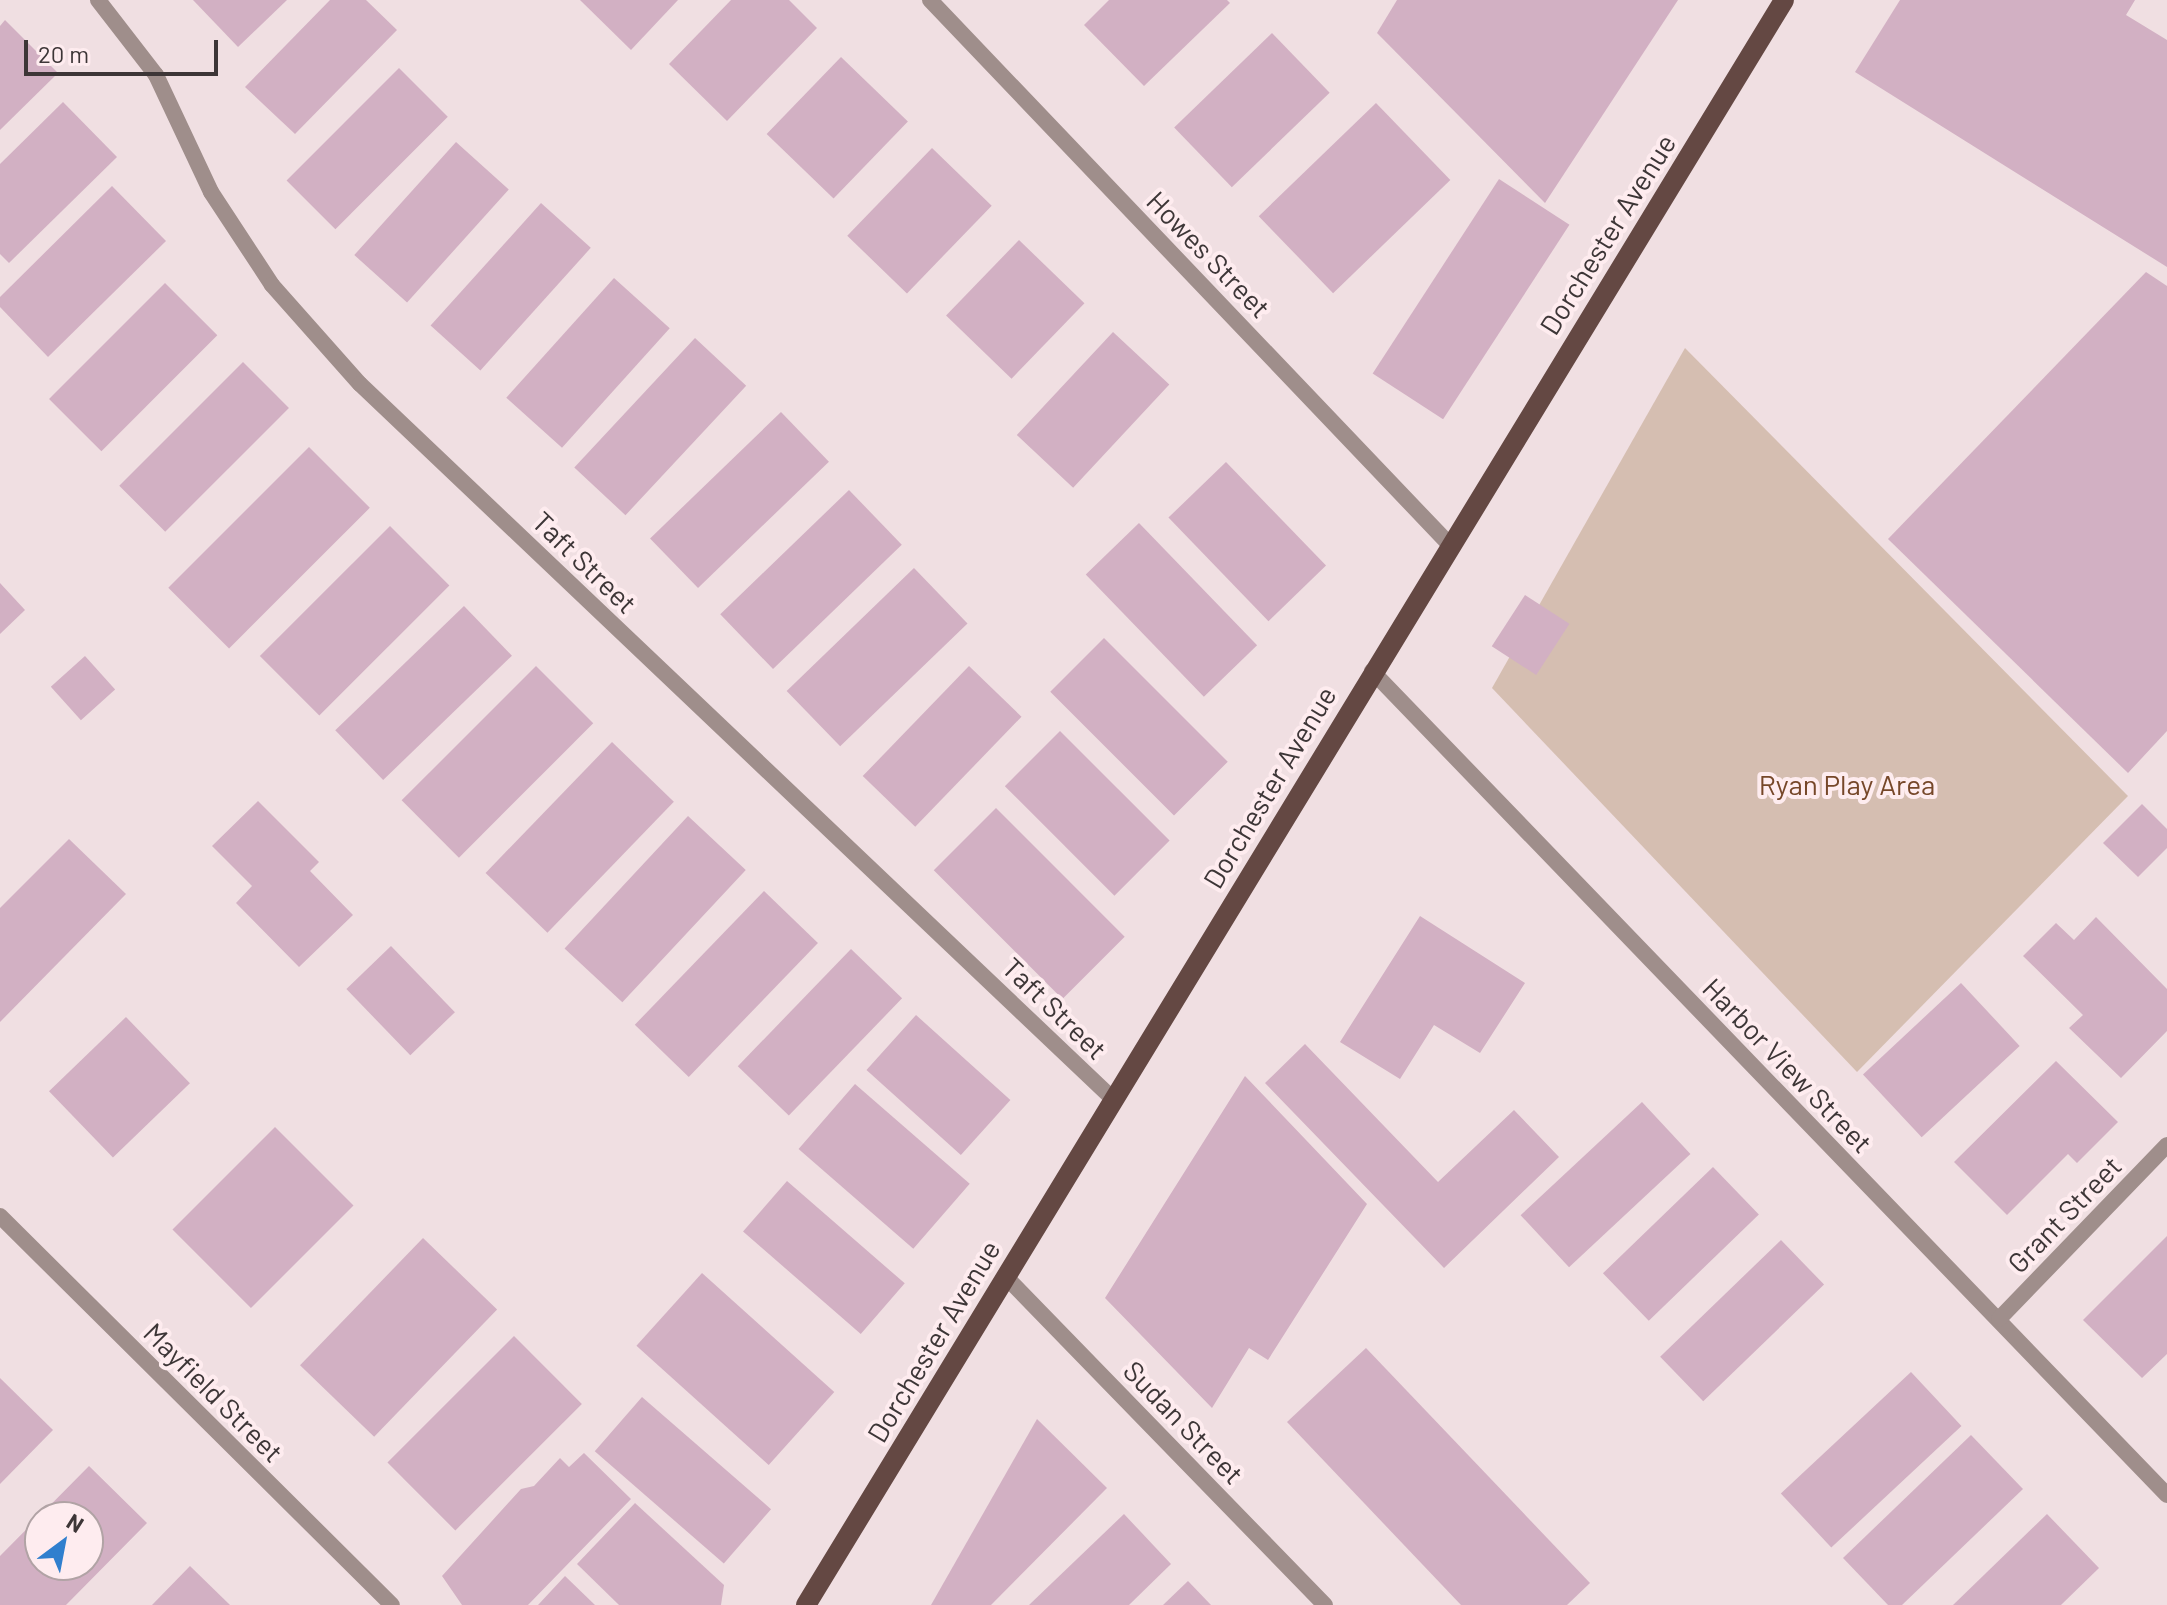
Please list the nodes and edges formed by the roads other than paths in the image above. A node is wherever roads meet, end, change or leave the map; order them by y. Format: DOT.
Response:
graph roads {
  1 [pos="98,0"];
  2 [pos="930,0"];
  3 [pos="1784,0"];
  4 [pos="1449,544"];
  5 [pos="1372,671"];
  6 [pos="1113,1099"];
  7 [pos="2167,1145"];
  8 [pos="0,1216"];
  9 [pos="1005,1276"];
  10 [pos="1999,1319"];
  11 [pos="2167,1495"];
  12 [pos="392,1605"];
  13 [pos="806,1605"];
  14 [pos="1325,1605"];
  1 -- 6 [label="street, Taft Street"];
  2 -- 4 [label="street, Howes Street"];
  3 -- 4 [label="main road, Dorchester Avenue"];
  4 -- 5 [label="main road, Dorchester Avenue"];
  5 -- 6 [label="main road, Dorchester Avenue"];
  5 -- 10 [label="street, Harbor View Street"];
  6 -- 9 [label="main road, Dorchester Avenue"];
  7 -- 10 [label="street, Grant Street"];
  8 -- 12 [label="street, Mayfield Street"];
  9 -- 13 [label="main road, Dorchester Avenue"];
  9 -- 14 [label="street, Sudan Street"];
  10 -- 11 [label="street, Harbor View Street"];
}
